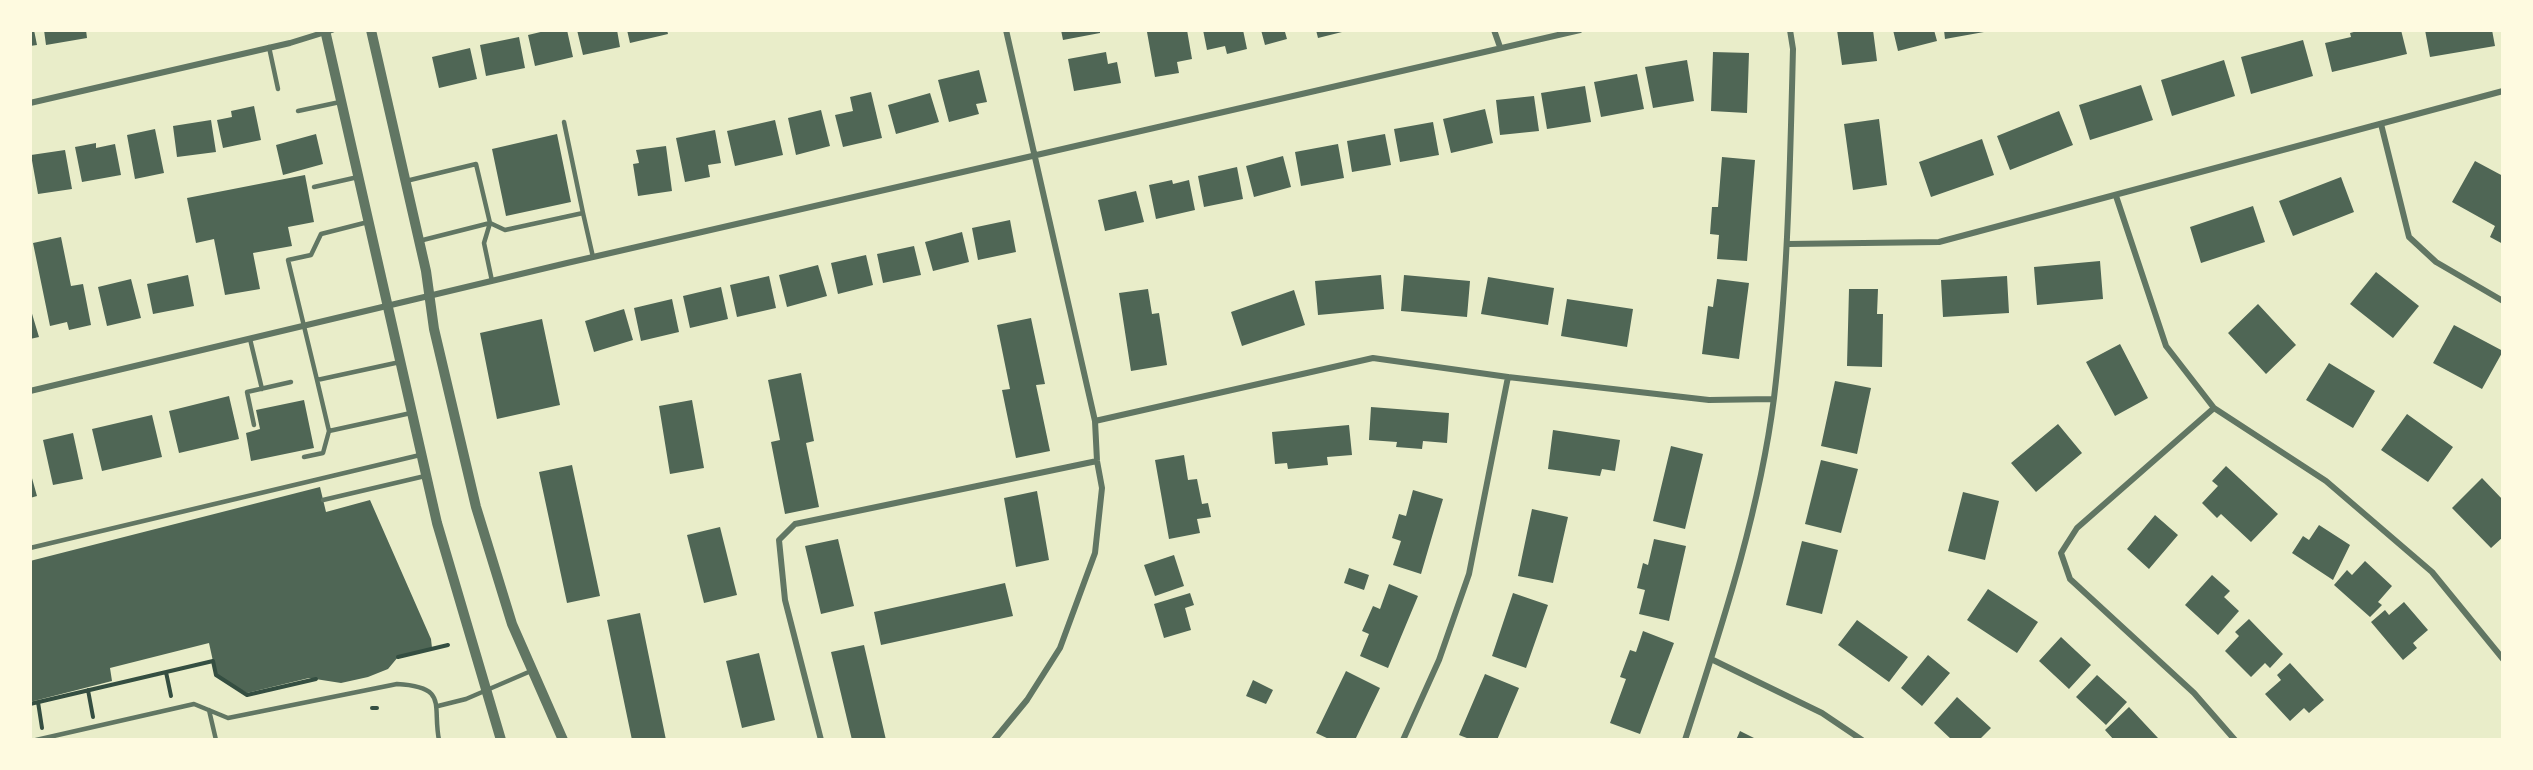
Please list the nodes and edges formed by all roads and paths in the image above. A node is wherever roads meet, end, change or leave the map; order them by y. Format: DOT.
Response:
graph roads {
  1 [pos="371,30"];
  2 [pos="1006,30"];
  3 [pos="1494,30"];
  4 [pos="1580,30"];
  5 [pos="1790,30"];
  6 [pos="327,31"];
  7 [pos="269,47"];
  8 [pos="1500,47"];
  9 [pos="278,89"];
  10 [pos="2503,91"];
  11 [pos="341,102"];
  12 [pos="30,104"];
  13 [pos="298,111"];
  14 [pos="564,122"];
  15 [pos="2381,124"];
  16 [pos="1036,157"];
  17 [pos="358,177"];
  18 [pos="405,182"];
  19 [pos="314,187"];
  20 [pos="2116,196"];
  21 [pos="583,213"];
  22 [pos="368,222"];
  23 [pos="490,224"];
  24 [pos="419,241"];
  25 [pos="1788,244"];
  26 [pos="593,257"];
  27 [pos="492,281"];
  28 [pos="430,296"];
  29 [pos="2503,301"];
  30 [pos="387,307"];
  31 [pos="304,327"];
  32 [pos="250,339"];
  33 [pos="400,362"];
  34 [pos="1508,377"];
  35 [pos="317,380"];
  36 [pos="291,382"];
  37 [pos="261,388"];
  38 [pos="30,391"];
  39 [pos="1773,399"];
  40 [pos="2214,408"];
  41 [pos="411,413"];
  42 [pos="1095,421"];
  43 [pos="254,425"];
  44 [pos="328,431"];
  45 [pos="420,454"];
  46 [pos="304,458"];
  47 [pos="1097,461"];
  48 [pos="425,476"];
  49 [pos="323,500"];
  50 [pos="30,548"];
  51 [pos="448,645"];
  52 [pos="398,657"];
  53 [pos="1711,659"];
  54 [pos="2503,659"];
  55 [pos="531,670"];
  56 [pos="166,672"];
  57 [pos="316,679"];
  58 [pos="484,689"];
  59 [pos="88,690"];
  60 [pos="38,702"];
  61 [pos="30,704"];
  62 [pos="438,706"];
  63 [pos="174,709"];
  64 [pos="209,710"];
  65 [pos="95,726"];
  66 [pos="38,739"];
  67 [pos="216,740"];
  68 [pos="439,740"];
  69 [pos="501,740"];
  70 [pos="563,740"];
  71 [pos="821,740"];
  72 [pos="994,740"];
  73 [pos="1403,740"];
  74 [pos="1685,740"];
  75 [pos="1862,740"];
  76 [pos="2235,740"];
  1 -- 18 [label="street"];
  2 -- 16 [label="street"];
  3 -- 8 [label="street"];
  4 -- 8 [label="street"];
  5 -- 25 [label="street"];
  6 -- 7 [label="street"];
  6 -- 11 [label="street"];
  7 -- 9 [label="lane"];
  7 -- 12 [label="street"];
  8 -- 16 [label="street"];
  10 -- 15 [label="street"];
  11 -- 13 [label="lane"];
  11 -- 17 [label="street"];
  14 -- 21 [label="lane"];
  15 -- 20 [label="street"];
  15 -- 29 [label="street"];
  16 -- 26 [label="street"];
  16 -- 42 [label="street"];
  17 -- 19 [label="lane"];
  17 -- 22 [label="street"];
  18 -- 23 [label="lane"];
  18 -- 24 [label="street"];
  20 -- 25 [label="street"];
  20 -- 40 [label="street"];
  21 -- 23 [label="lane"];
  21 -- 26 [label="lane"];
  22 -- 30 [label="street"];
  22 -- 31 [label="lane"];
  23 -- 24 [label="lane"];
  23 -- 27 [label="lane"];
  24 -- 28 [label="street"];
  25 -- 39 [label="street"];
  26 -- 27 [label="street"];
  27 -- 28 [label="street"];
  28 -- 30 [label="street"];
  28 -- 55 [label="street"];
  30 -- 31 [label="street"];
  30 -- 33 [label="street"];
  31 -- 32 [label="street"];
  31 -- 35 [label="lane"];
  32 -- 37 [label="lane"];
  32 -- 38 [label="street"];
  33 -- 35 [label="lane"];
  33 -- 41 [label="street"];
  34 -- 39 [label="street"];
  34 -- 42 [label="street"];
  34 -- 73 [label="street"];
  35 -- 44 [label="lane"];
  36 -- 37 [label="lane"];
  37 -- 43 [label="lane"];
  39 -- 53 [label="street"];
  40 -- 54 [label="street"];
  40 -- 76 [label="street"];
  41 -- 44 [label="lane"];
  41 -- 45 [label="street"];
  42 -- 47 [label="street"];
  44 -- 46 [label="lane"];
  45 -- 48 [label="street"];
  45 -- 50 [label="lane"];
  47 -- 71 [label="street"];
  47 -- 72 [label="street"];
  48 -- 49 [label="lane"];
  48 -- 58 [label="street"];
  51 -- 52 [label="path"];
  53 -- 74 [label="street"];
  53 -- 75 [label="street"];
  55 -- 58 [label="lane"];
  55 -- 70 [label="street"];
  56 -- 57 [label="path"];
  56 -- 59 [label="path"];
  56 -- 63 [label="path"];
  58 -- 62 [label="lane"];
  58 -- 69 [label="street"];
  59 -- 60 [label="path"];
  59 -- 65 [label="path"];
  60 -- 61 [label="path"];
  60 -- 66 [label="path"];
  62 -- 64 [label="lane"];
  62 -- 68 [label="lane"];
  63 -- 64 [label="lane"];
  63 -- 65 [label="lane"];
  64 -- 67 [label="lane"];
  65 -- 66 [label="lane"];
}
